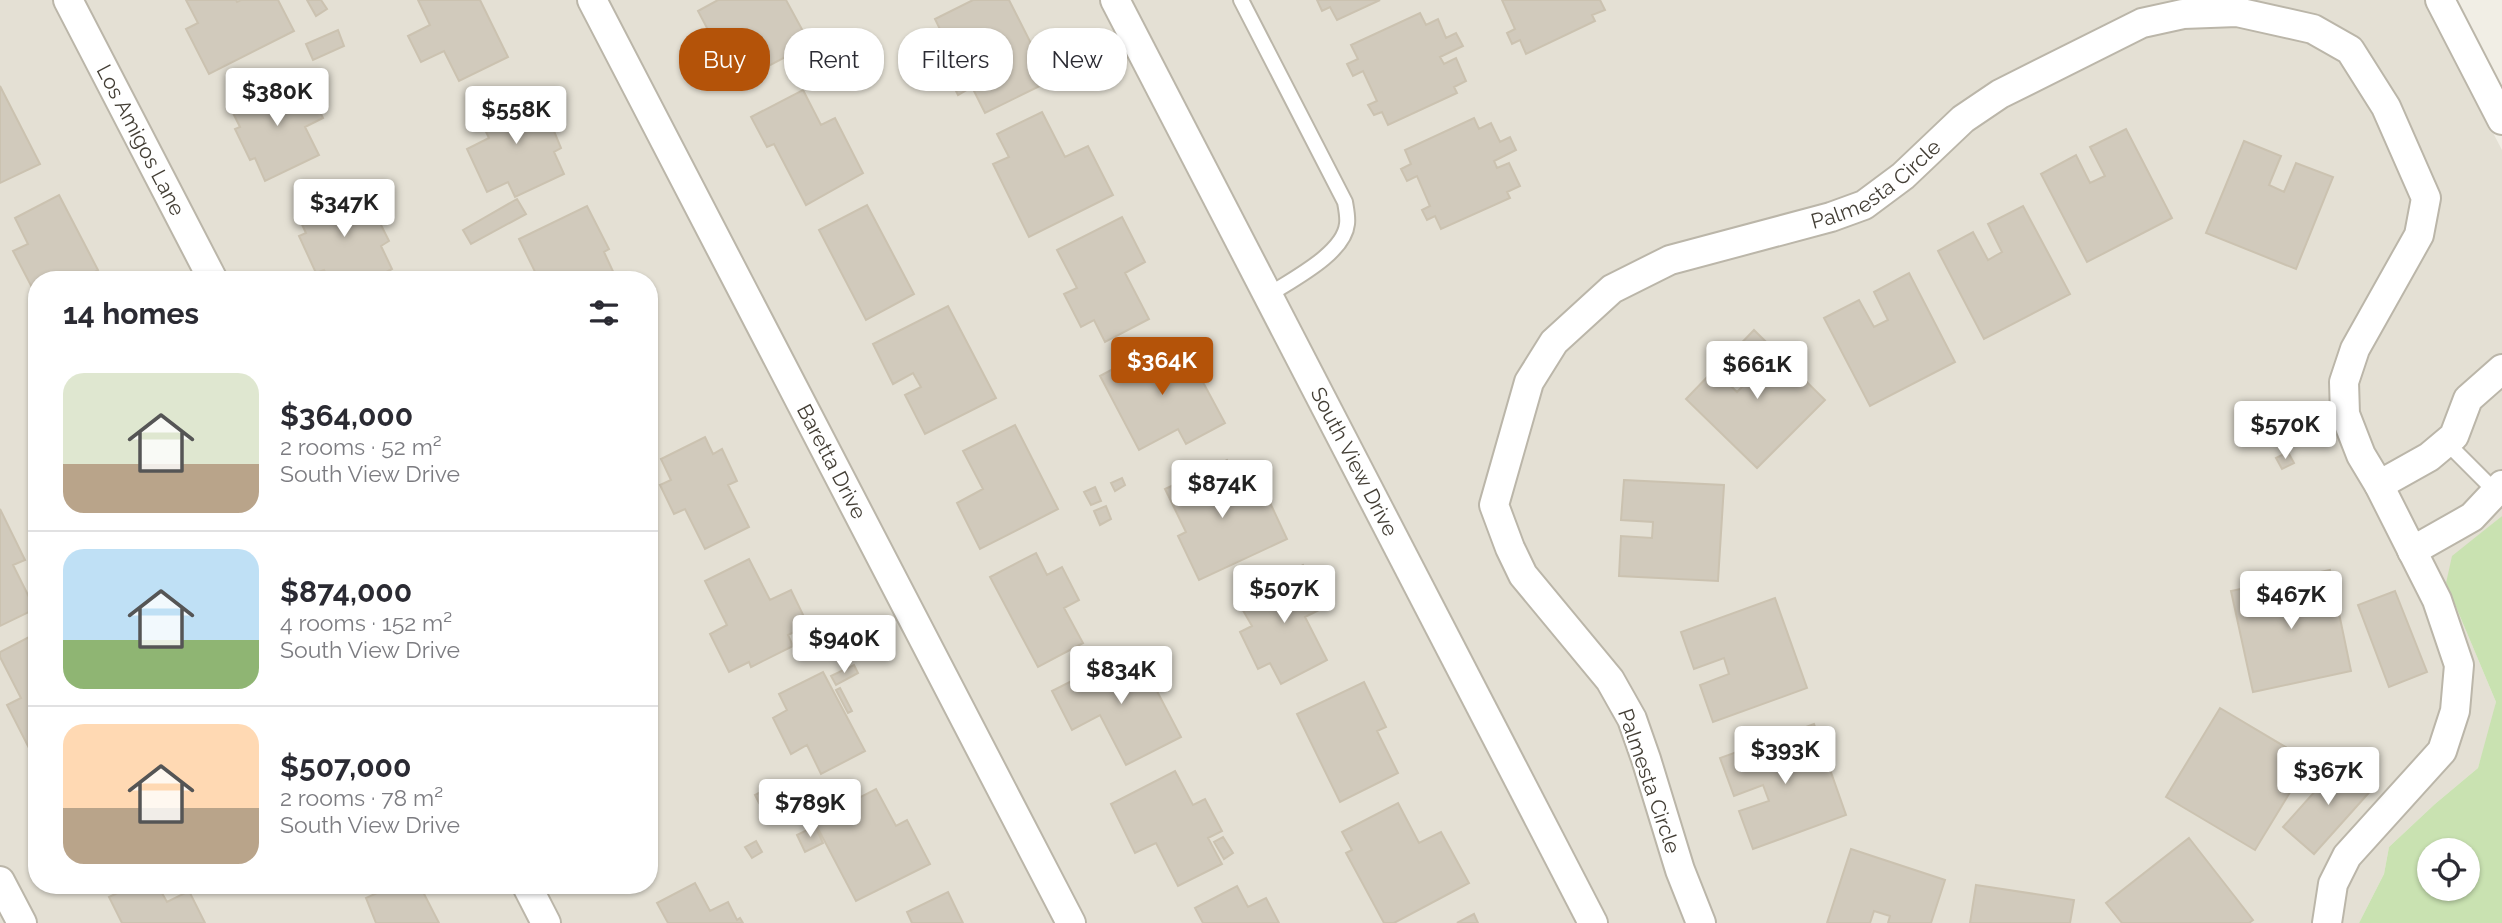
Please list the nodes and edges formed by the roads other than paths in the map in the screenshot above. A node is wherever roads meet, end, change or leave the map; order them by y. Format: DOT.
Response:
graph roads {
  1 [pos="68,0"];
  2 [pos="592,0"];
  3 [pos="1115,0"];
  4 [pos="1241,0"];
  5 [pos="2440,0"];
  6 [pos="2502,120"];
  7 [pos="208,271"];
  8 [pos="1268,296"];
  9 [pos="2502,369"];
  10 [pos="2446,442"];
  11 [pos="2379,485"];
  12 [pos="2499,489"];
  13 [pos="2412,551"];
  14 [pos="0,881"];
  15 [pos="531,894"];
  16 [pos="22,923"];
  17 [pos="546,923"];
  18 [pos="1071,923"];
  19 [pos="1593,923"];
  20 [pos="1701,923"];
  21 [pos="2327,923"];
  1 -- 7 [label="street, Los Amigos Lane"];
  2 -- 18 [label="street, Baretta Drive"];
  3 -- 8 [label="street, South View Drive"];
  4 -- 8 [label="lane"];
  5 -- 6 [label="street"];
  8 -- 19 [label="street, South View Drive"];
  9 -- 10 [label="street"];
  10 -- 11 [label="street"];
  10 -- 12 [label="lane"];
  11 -- 13 [label="street, Palmesta Circle"];
  11 -- 20 [label="street, Palmesta Circle"];
  12 -- 13 [label="street"];
  13 -- 21 [label="street, Palmesta Circle"];
  14 -- 16 [label="street"];
  15 -- 17 [label="street"];
}
